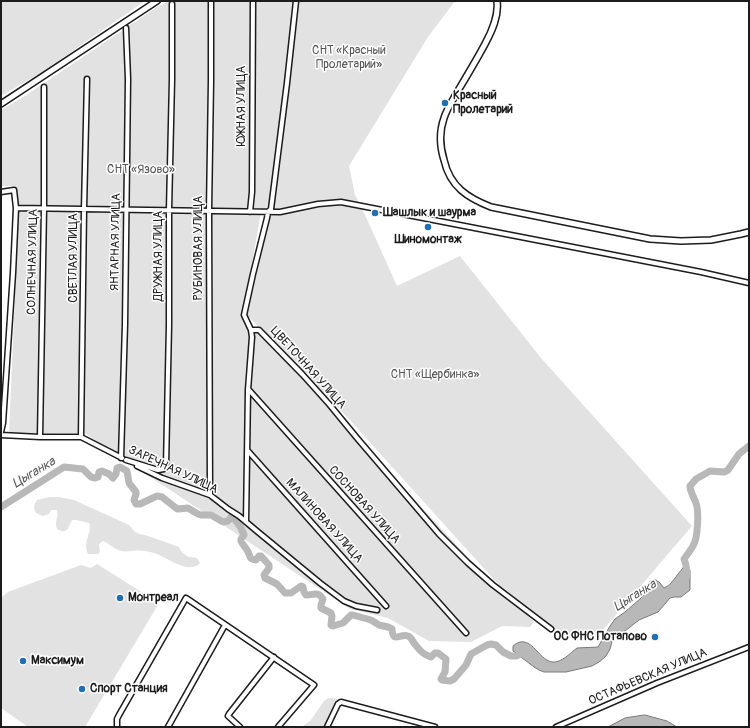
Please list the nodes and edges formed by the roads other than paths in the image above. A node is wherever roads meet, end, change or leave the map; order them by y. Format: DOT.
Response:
graph roads {
  1 [pos="157,1"];
  2 [pos="211,1"];
  3 [pos="252,1"];
  4 [pos="296,1"];
  5 [pos="497,1"];
  6 [pos="172,4"];
  7 [pos="126,28"];
  8 [pos="87,79"];
  9 [pos="44,87"];
  10 [pos="1,104"];
  11 [pos="1,192"];
  12 [pos="16,208"];
  13 [pos="44,208"];
  14 [pos="84,209"];
  15 [pos="126,209"];
  16 [pos="169,210"];
  17 [pos="209,211"];
  18 [pos="250,212"];
  19 [pos="268,212"];
  20 [pos="749,232"];
  21 [pos="749,283"];
  22 [pos="251,330"];
  23 [pos="248,390"];
  24 [pos="1,433"];
  25 [pos="81,436"];
  26 [pos="40,437"];
  27 [pos="248,451"];
  28 [pos="121,458"];
  29 [pos="126,460"];
  30 [pos="210,495"];
  31 [pos="246,522"];
  32 [pos="386,606"];
  33 [pos="377,610"];
  34 [pos="225,625"];
  35 [pos="551,629"];
  36 [pos="466,633"];
  37 [pos="749,647"];
  38 [pos="274,657"];
  39 [pos="117,727"];
  40 [pos="168,727"];
  41 [pos="240,727"];
  42 [pos="278,727"];
  43 [pos="327,727"];
  44 [pos="435,727"];
  45 [pos="556,727"];
  1 -- 10 [label="main road"];
  2 -- 17 [label="street, РУБИНОВАЯ УЛИЦА"];
  3 -- 18 [label="street, ЮЖНАЯ УЛИЦА"];
  4 -- 19 [label="street, ЦВЕТОЧНАЯ УЛИЦА"];
  5 -- 20 [label="main road"];
  6 -- 16 [label="street, ДРУЖНАЯ УЛИЦА"];
  7 -- 15 [label="street, ЯНТАРНАЯ УЛИЦА"];
  8 -- 14 [label="street, СВЕТЛАЯ УЛИЦА"];
  9 -- 13 [label="street, СОЛНЕЧНАЯ УЛИЦА"];
  11 -- 12 [label="street"];
  12 -- 13 [label="street"];
  12 -- 24 [label="street"];
  13 -- 14 [label="street"];
  13 -- 26 [label="street, СОЛНЕЧНАЯ УЛИЦА"];
  14 -- 15 [label="street"];
  14 -- 25 [label="street, СВЕТЛАЯ УЛИЦА"];
  15 -- 16 [label="street"];
  15 -- 28 [label="street, ЯНТАРНАЯ УЛИЦА"];
  16 -- 17 [label="street"];
  16 -- 29 [label="street, ДРУЖНАЯ УЛИЦА"];
  17 -- 18 [label="street"];
  17 -- 30 [label="street, РУБИНОВАЯ УЛИЦА"];
  18 -- 19 [label="street"];
  19 -- 21 [label="street"];
  19 -- 22 [label="street, ЦВЕТОЧНАЯ УЛИЦА"];
  22 -- 23 [label="street"];
  22 -- 35 [label="street, ЦВЕТОЧНАЯ УЛИЦА"];
  23 -- 27 [label="street"];
  23 -- 36 [label="street, СОСНОВАЯ УЛИЦА"];
  24 -- 26 [label="street"];
  25 -- 26 [label="street"];
  25 -- 28 [label="street, ЗАРЕЧНАЯ УЛИЦА"];
  27 -- 31 [label="street"];
  27 -- 32 [label="street, МАЛИНОВАЯ УЛИЦА"];
  28 -- 29 [label="street, ЗАРЕЧНАЯ УЛИЦА"];
  29 -- 30 [label="street, ЗАРЕЧНАЯ УЛИЦА"];
  30 -- 31 [label="street, ЗАРЕЧНАЯ УЛИЦА"];
  31 -- 33 [label="street, ЗАРЕЧНАЯ УЛИЦА"];
  34 -- 38 [label="street"];
  34 -- 39 [label="street"];
  34 -- 40 [label="street"];
  37 -- 45 [label="street, ОСТАФЬЕВСКАЯ УЛИЦА"];
  38 -- 41 [label="street"];
  38 -- 42 [label="street"];
  43 -- 44 [label="street"];
}
